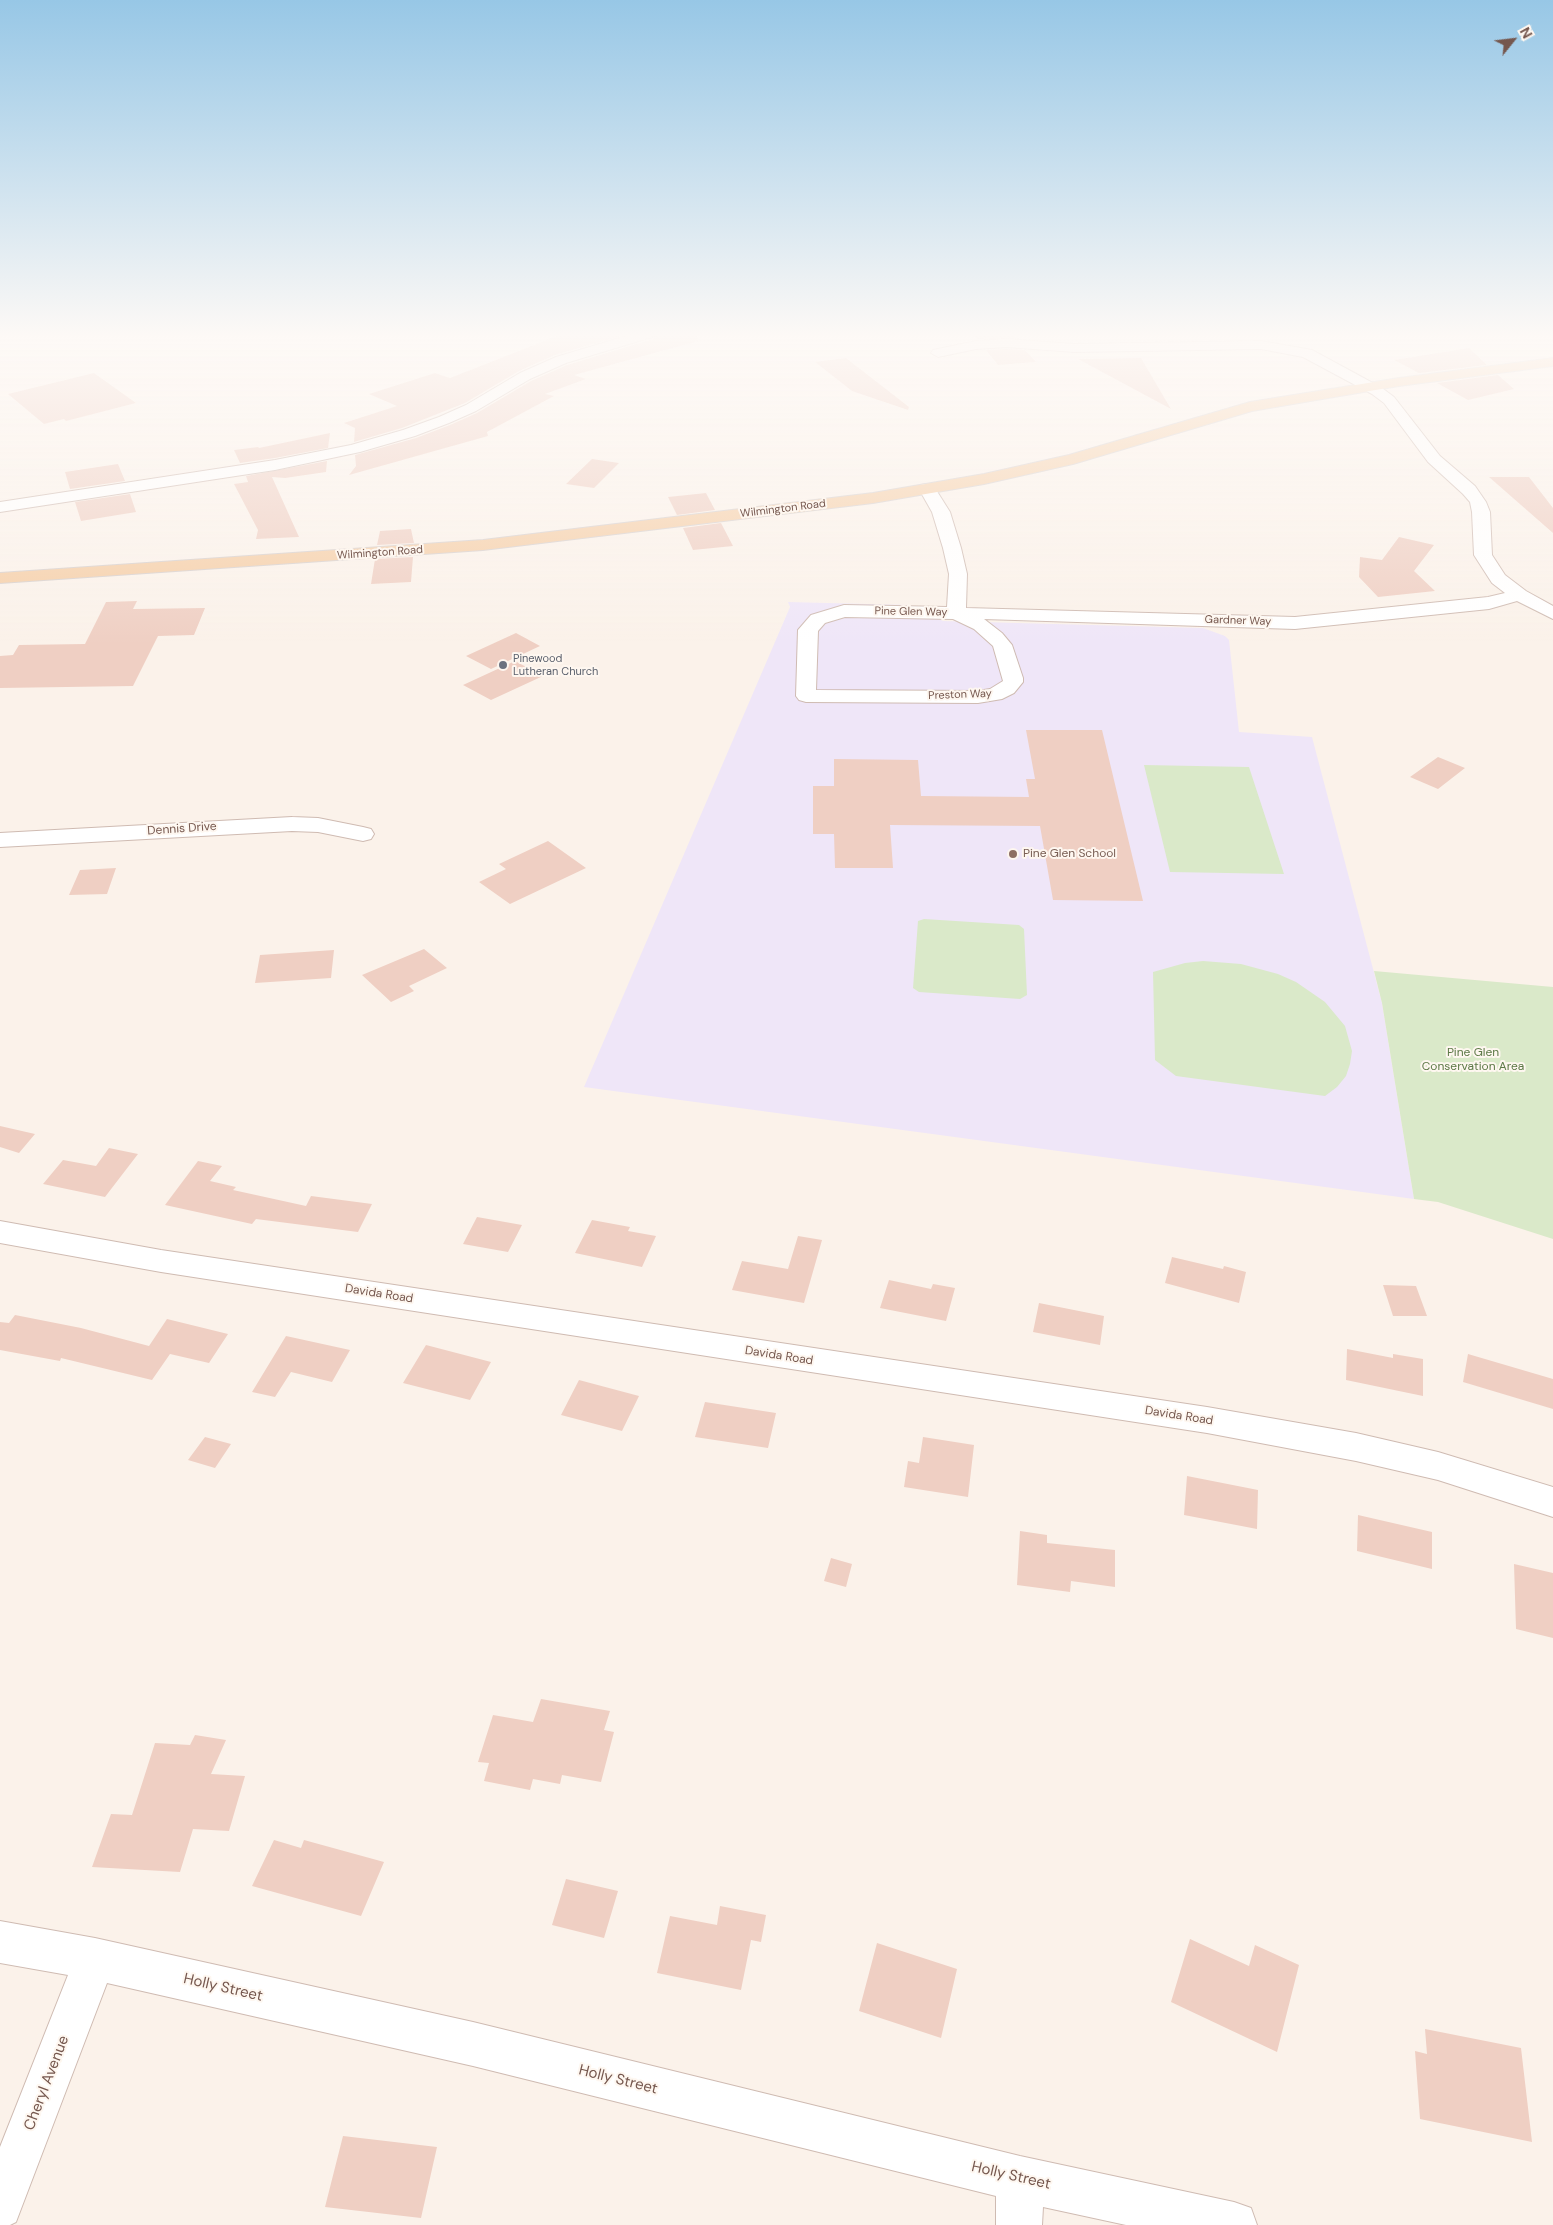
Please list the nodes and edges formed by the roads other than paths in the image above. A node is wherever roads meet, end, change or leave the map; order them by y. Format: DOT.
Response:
graph roads {
  1 [pos="392,438"];
  2 [pos="1145,438"];
  3 [pos="1418,438"];
  4 [pos="927,489"];
  5 [pos="0,507"];
  6 [pos="0,578"];
  7 [pos="1519,595"];
  8 [pos="1553,613"];
  9 [pos="956,614"];
  10 [pos="806,696"];
  11 [pos="364,834"];
  12 [pos="0,840"];
  13 [pos="0,1232"];
  14 [pos="1553,1502"];
  15 [pos="0,1942"];
  16 [pos="95,1959"];
  17 [pos="1020,2178"];
  18 [pos="0,2206"];
  19 [pos="1019,2225"];
  20 [pos="1234,2225"];
  1 -- 5 [label="street"];
  2 -- 4 [label="main road, Wilmington Road"];
  3 -- 7 [label="street"];
  4 -- 6 [label="main road, Wilmington Road"];
  4 -- 9 [label="street, Pine Glen Way"];
  7 -- 8 [label="street"];
  7 -- 9 [label="street, Gardner Way"];
  9 -- 10 [label="street, Pine Glen Way"];
  9 -- 10 [label="street, Preston Way"];
  11 -- 12 [label="street, Dennis Drive"];
  13 -- 14 [label="street, Davida Road"];
  15 -- 16 [label="street, Holly Street"];
  16 -- 17 [label="street, Holly Street"];
  16 -- 18 [label="street, Cheryl Avenue"];
  17 -- 19 [label="street"];
  17 -- 20 [label="street, Holly Street"];
}
